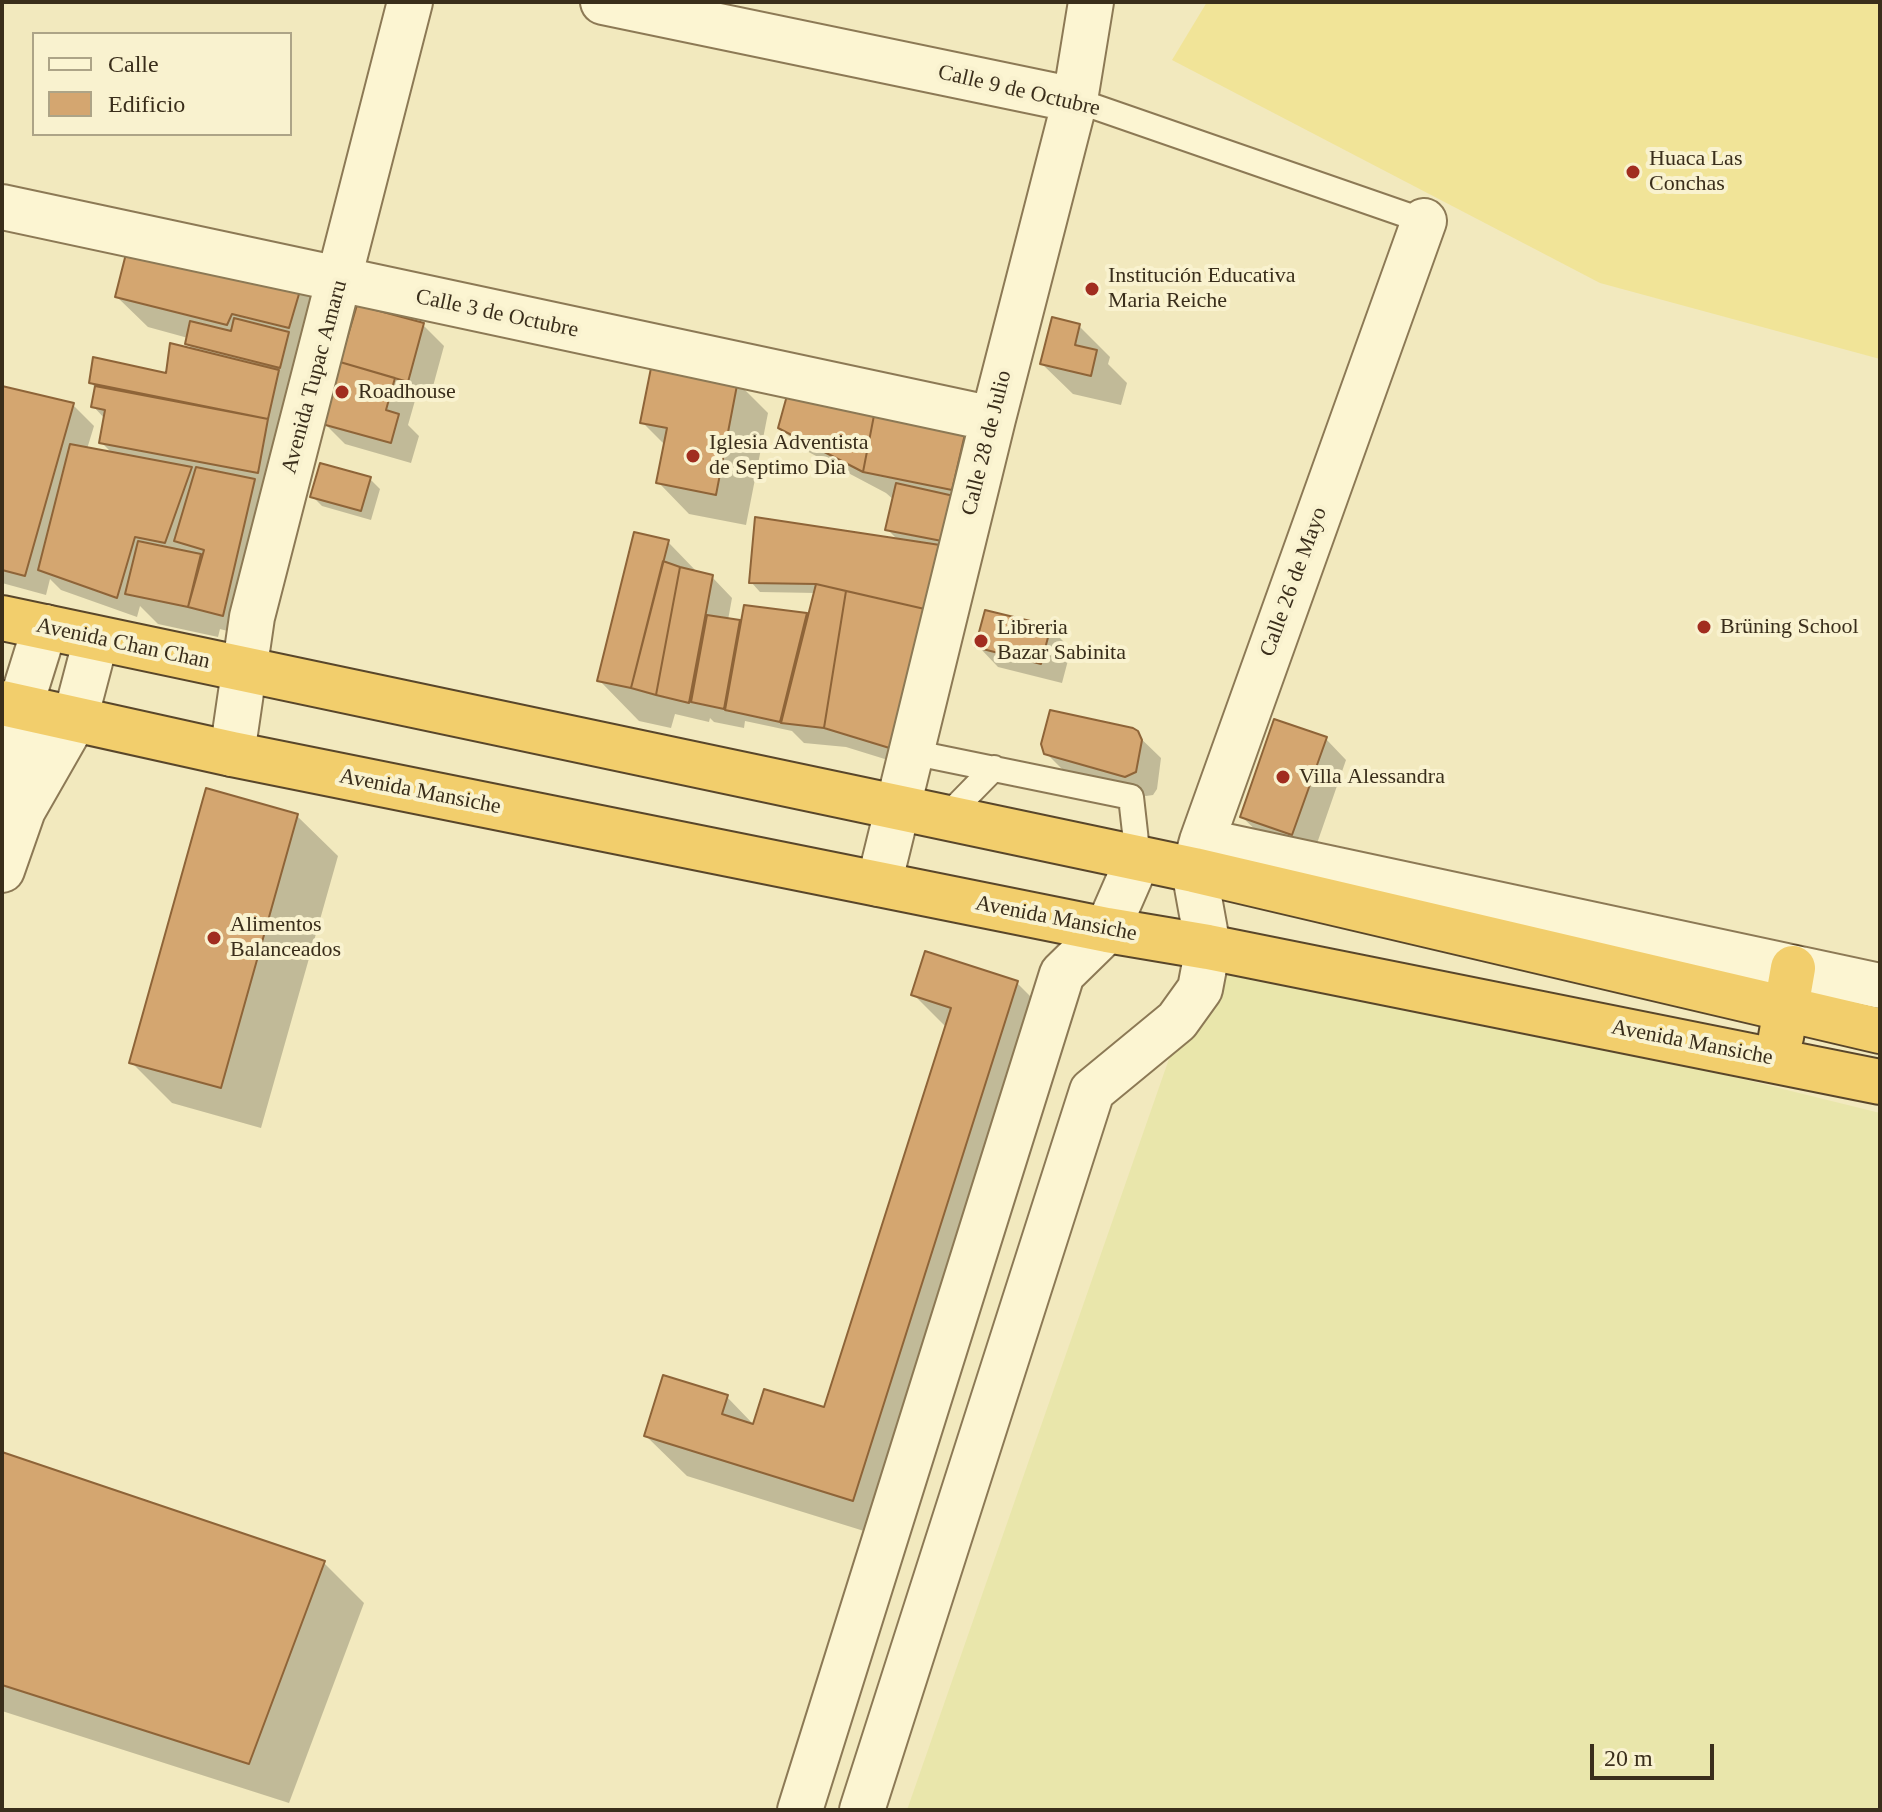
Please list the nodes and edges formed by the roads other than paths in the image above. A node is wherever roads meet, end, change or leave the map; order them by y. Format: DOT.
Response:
graph roads {
  1 [pos="410,2"];
  2 [pos="603,2"];
  3 [pos="1091,2"];
  4 [pos="1075,100"];
  5 [pos="2,207"];
  6 [pos="1424,221"];
  7 [pos="340,281"];
  8 [pos="993,419"];
  9 [pos="2,618"];
  10 [pos="45,627"];
  11 [pos="96,639"];
  12 [pos="245,670"];
  13 [pos="11,705"];
  14 [pos="75,719"];
  15 [pos="911,752"];
  16 [pos="232,754"];
  17 [pos="994,768"];
  18 [pos="897,808"];
  19 [pos="23,810"];
  20 [pos="945,818"];
  21 [pos="1198,856"];
  22 [pos="1138,859"];
  23 [pos="2,870"];
  24 [pos="879,884"];
  25 [pos="1107,930"];
  26 [pos="1208,947"];
  27 [pos="1793,968"];
  28 [pos="1880,986"];
  29 [pos="1787,1010"];
  30 [pos="1880,1031"];
  31 [pos="1777,1059"];
  32 [pos="1880,1082"];
  33 [pos="800,1810"];
  34 [pos="862,1810"];
  1 -- 7 [label="street, Avenida Tupac Amaru"];
  2 -- 4 [label="street, Calle 9 de Octubre"];
  3 -- 4 [label="street, Calle 28 de Julio"];
  4 -- 6 [label="lane, Calle 9 de Octubre"];
  4 -- 8 [label="street, Calle 28 de Julio"];
  5 -- 7 [label="street, Calle 3 de Octubre"];
  6 -- 21 [label="street, Calle 26 de Mayo"];
  7 -- 8 [label="street, Calle 3 de Octubre"];
  7 -- 12 [label="street, Avenida Tupac Amaru"];
  8 -- 15 [label="street, Calle 28 de Julio"];
  9 -- 10 [label="highway, Avenida Chan Chan"];
  10 -- 11 [label="highway, Avenida Chan Chan"];
  10 -- 13 [label="street"];
  11 -- 12 [label="highway, Avenida Chan Chan"];
  11 -- 14 [label="street"];
  12 -- 16 [label="street, Avenida Tupac Amaru"];
  12 -- 18 [label="highway"];
  13 -- 14 [label="highway"];
  13 -- 19 [label="street"];
  14 -- 16 [label="highway"];
  14 -- 19 [label="street"];
  15 -- 17 [label="lane"];
  15 -- 18 [label="street, Calle 28 de Julio"];
  16 -- 24 [label="highway, Avenida Mansiche"];
  17 -- 20 [label="lane"];
  17 -- 22 [label="lane"];
  18 -- 20 [label="highway"];
  18 -- 24 [label="street, Calle 28 de Julio"];
  19 -- 23 [label="street"];
  20 -- 22 [label="highway"];
  21 -- 22 [label="highway"];
  21 -- 26 [label="street"];
  21 -- 27 [label="street"];
  21 -- 29 [label="highway"];
  22 -- 25 [label="street"];
  24 -- 25 [label="highway, Avenida Mansiche"];
  25 -- 26 [label="highway, Avenida Mansiche"];
  25 -- 33 [label="street"];
  26 -- 31 [label="highway, Avenida Mansiche"];
  26 -- 34 [label="street"];
  27 -- 28 [label="street"];
  27 -- 29 [label="highway"];
  29 -- 30 [label="highway"];
  29 -- 31 [label="highway"];
  31 -- 32 [label="highway, Avenida Mansiche"];
}
